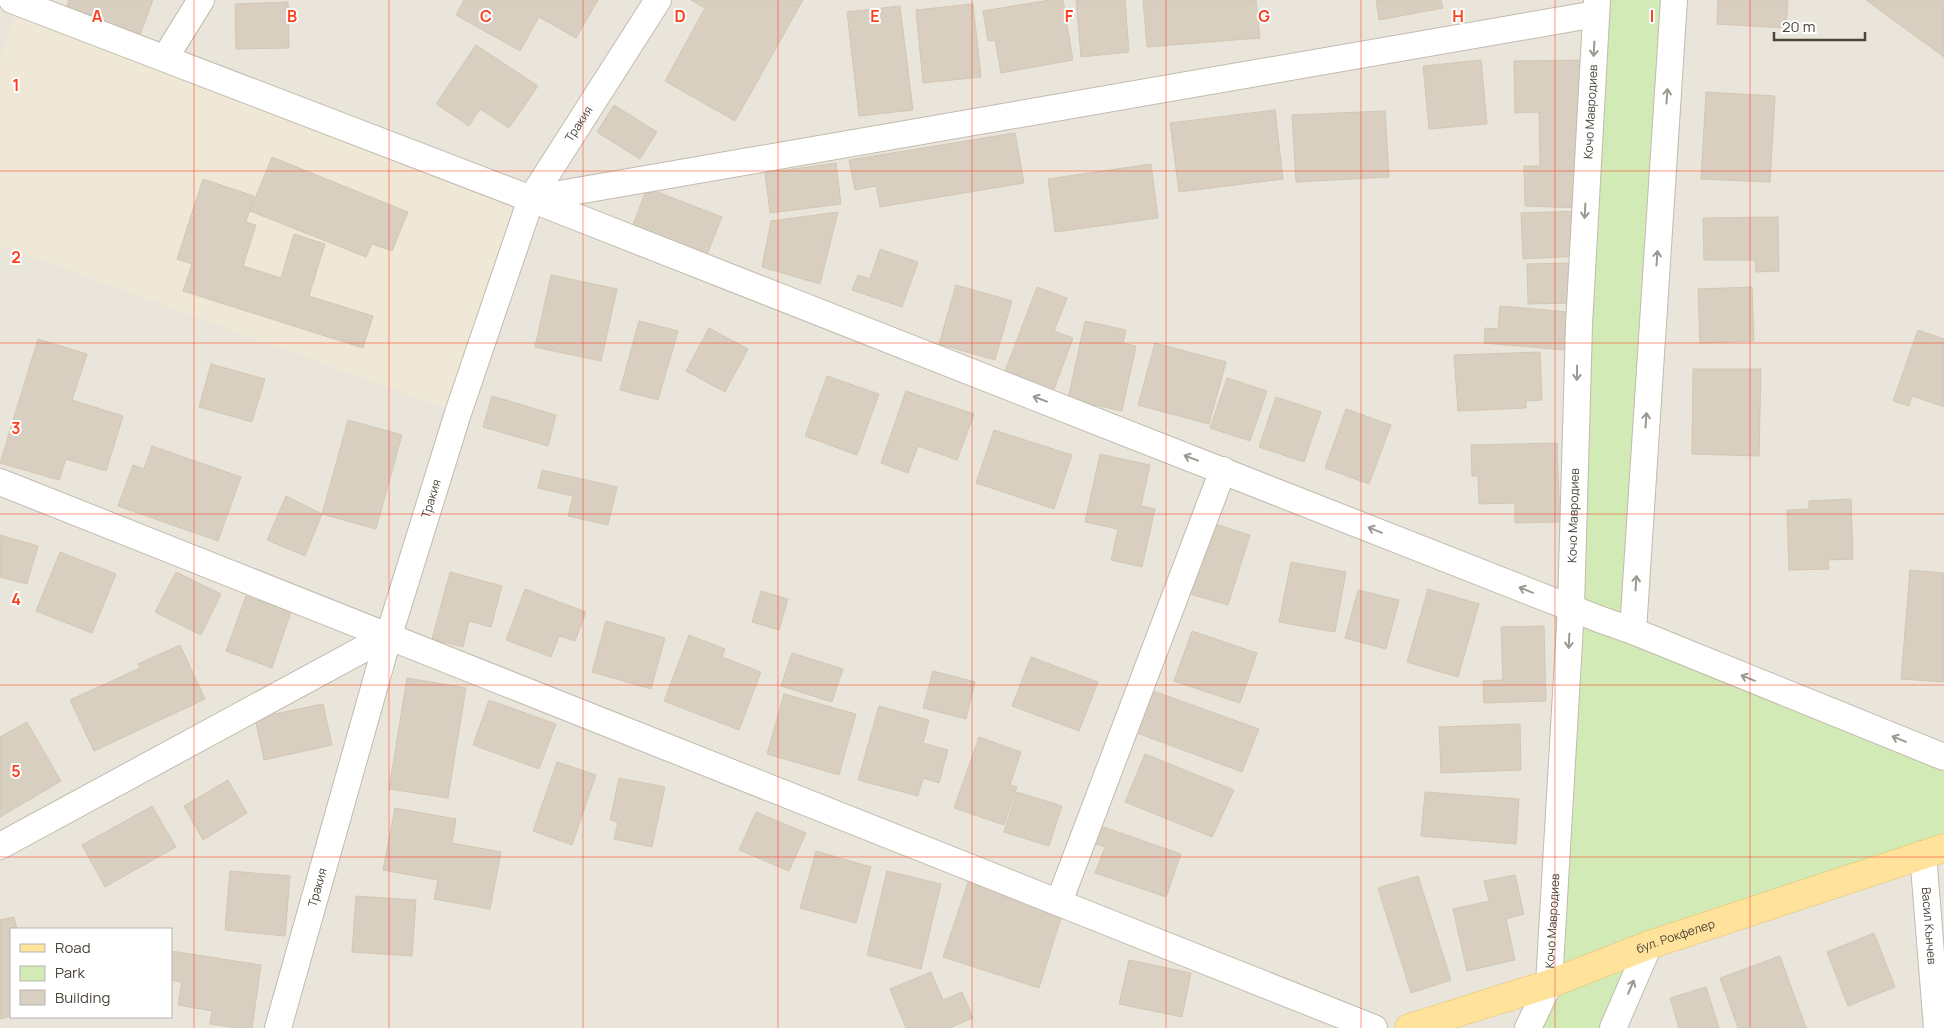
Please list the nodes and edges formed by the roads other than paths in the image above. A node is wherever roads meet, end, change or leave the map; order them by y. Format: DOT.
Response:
graph roads {
  1 [pos="12,0"];
  2 [pos="201,0"];
  3 [pos="658,0"];
  4 [pos="1571,0"];
  5 [pos="1674,0"];
  6 [pos="1596,7"];
  7 [pos="164,58"];
  8 [pos="531,199"];
  9 [pos="1223,470"];
  10 [pos="0,482"];
  11 [pos="1571,608"];
  12 [pos="1633,631"];
  13 [pos="389,635"];
  14 [pos="1944,757"];
  15 [pos="0,846"];
  16 [pos="1934,851"];
  17 [pos="1059,902"];
  18 [pos="1649,945"];
  19 [pos="1549,984"];
  20 [pos="278,1028"];
  21 [pos="1374,1028"];
  22 [pos="1409,1028"];
  23 [pos="1528,1028"];
  24 [pos="1613,1028"];
  25 [pos="1936,1028"];
  1 -- 7 [label="street"];
  2 -- 7 [label="street"];
  3 -- 8 [label="street, Тракия"];
  4 -- 6 [label="street"];
  12 -- 5 [label="street, one-way"];
  6 -- 8 [label="street"];
  6 -- 11 [label="street, Кочо Мавродиев, one-way"];
  7 -- 8 [label="street"];
  9 -- 8 [label="street, one-way"];
  8 -- 13 [label="street, Тракия"];
  11 -- 9 [label="street, one-way"];
  9 -- 17 [label="street"];
  10 -- 13 [label="street"];
  11 -- 12 [label="street"];
  11 -- 19 [label="street, Кочо Мавродиев, one-way"];
  14 -- 12 [label="street, one-way"];
  13 -- 15 [label="street"];
  13 -- 17 [label="street"];
  13 -- 20 [label="street, Тракия"];
  16 -- 18 [label="main road, бул. Рокфелер"];
  16 -- 25 [label="street, Васил Кънчев"];
  17 -- 21 [label="street"];
  18 -- 19 [label="main road, бул. Рокфелер"];
  24 -- 18 [label="street, one-way"];
  19 -- 22 [label="main road, бул. Рокфелер"];
  19 -- 23 [label="street, Кочо Мавродиев"];
}
